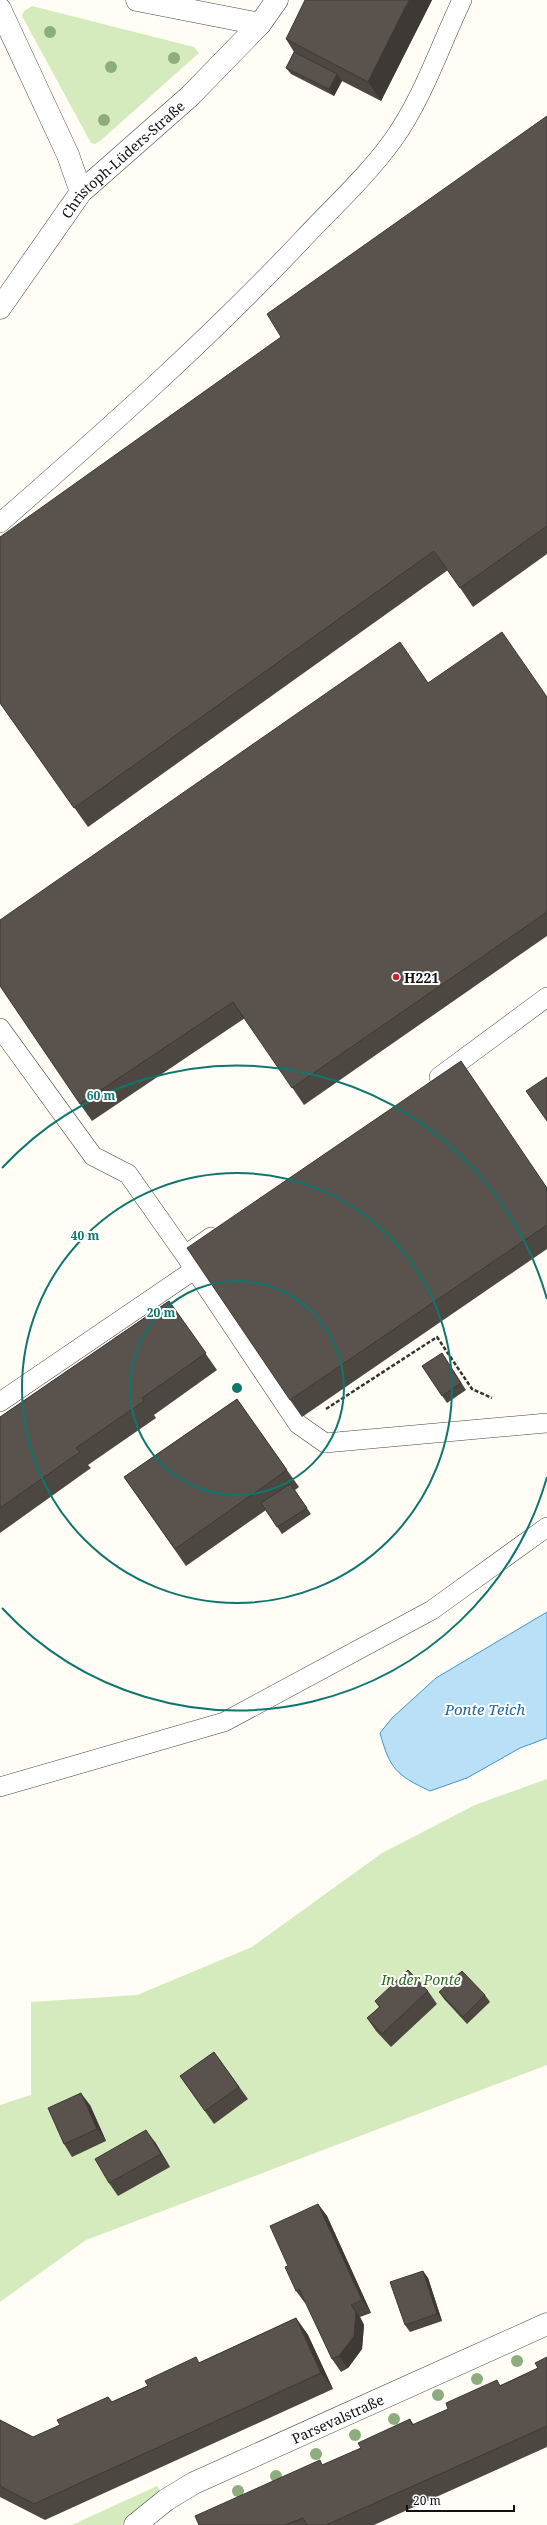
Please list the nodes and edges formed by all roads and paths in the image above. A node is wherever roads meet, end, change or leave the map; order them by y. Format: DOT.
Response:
graph roads {
  1 [pos="137,0"];
  2 [pos="277,0"];
  3 [pos="462,0"];
  4 [pos="0,9"];
  5 [pos="260,24"];
  6 [pos="81,192"];
  7 [pos="0,308"];
  8 [pos="0,523"];
  9 [pos="547,997"];
  10 [pos="0,1028"];
  11 [pos="425,1087"];
  12 [pos="224,1228"];
  13 [pos="190,1262"];
  14 [pos="496,1400"];
  15 [pos="0,1402"];
  16 [pos="547,1423"];
  17 [pos="312,1433"];
  18 [pos="547,1527"];
  19 [pos="0,1787"];
  20 [pos="547,2324"];
  21 [pos="136,2525"];
  1 -- 5 [label="street"];
  2 -- 5 [label="street, Christoph-Lüders-Straße"];
  3 -- 8 [label="lane"];
  4 -- 6 [label="street"];
  5 -- 6 [label="street, Christoph-Lüders-Straße"];
  6 -- 7 [label="street, Christoph-Lüders-Straße"];
  9 -- 11 [label="lane"];
  10 -- 13 [label="lane"];
  12 -- 13 [label="lane"];
  13 -- 15 [label="lane"];
  13 -- 17 [label="lane"];
  14 -- 17 [label="path"];
  16 -- 17 [label="lane"];
  18 -- 19 [label="lane"];
  20 -- 21 [label="street, Parsevalstraße"];
}
